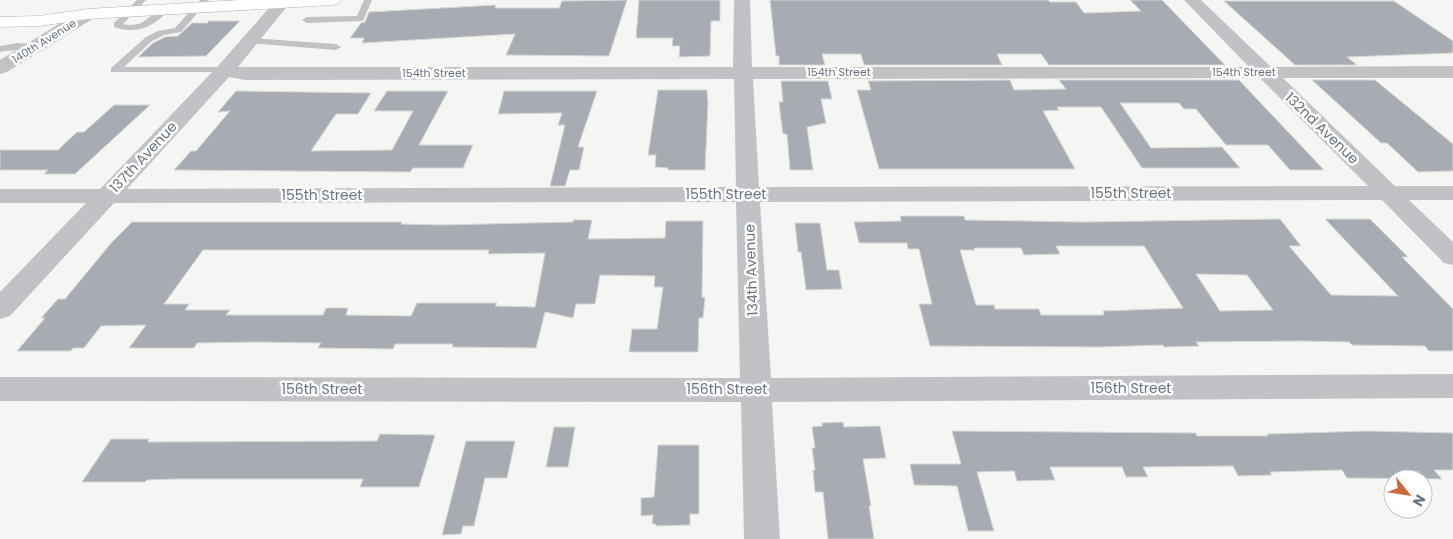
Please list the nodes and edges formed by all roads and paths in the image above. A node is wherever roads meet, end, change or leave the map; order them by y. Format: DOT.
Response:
graph roads {
  1 [pos="332,0"];
  2 [pos="368,0"];
  3 [pos="742,0"];
  4 [pos="1192,0"];
  5 [pos="282,3"];
  6 [pos="203,4"];
  7 [pos="137,6"];
  8 [pos="0,12"];
  9 [pos="88,14"];
  10 [pos="307,20"];
  11 [pos="0,22"];
  12 [pos="249,42"];
  13 [pos="33,47"];
  14 [pos="336,47"];
  15 [pos="0,49"];
  16 [pos="0,68"];
  17 [pos="225,70"];
  18 [pos="1265,72"];
  19 [pos="1453,72"];
  20 [pos="743,73"];
  21 [pos="1453,192"];
  22 [pos="1388,193"];
  23 [pos="748,194"];
  24 [pos="107,195"];
  25 [pos="0,196"];
  26 [pos="1453,257"];
  27 [pos="0,309"];
  28 [pos="1453,386"];
  29 [pos="0,389"];
  30 [pos="756,389"];
  31 [pos="762,539"];
  1 -- 5 [label="main road"];
  2 -- 10 [label="lane"];
  3 -- 20 [label="street, 134th Avenue"];
  4 -- 18 [label="street, 132nd Avenue"];
  5 -- 6 [label="main road"];
  5 -- 12 [label="street, 137th Avenue"];
  6 -- 7 [label="main road"];
  6 -- 17 [label="lane"];
  7 -- 9 [label="main road"];
  8 -- 9 [label="main road"];
  9 -- 11 [label="main road"];
  9 -- 13 [label="street, 140th Avenue"];
  12 -- 14 [label="lane"];
  12 -- 17 [label="street, 137th Avenue"];
  13 -- 15 [label="lane"];
  13 -- 16 [label="street, 140th Avenue"];
  17 -- 20 [label="street, 154th Street"];
  17 -- 24 [label="street, 137th Avenue"];
  18 -- 19 [label="street, 154th Street"];
  18 -- 20 [label="street, 154th Street"];
  18 -- 22 [label="street, 132nd Avenue"];
  20 -- 23 [label="street, 134th Avenue"];
  21 -- 22 [label="street, 155th Street"];
  22 -- 23 [label="street, 155th Street"];
  22 -- 26 [label="street, 132nd Avenue"];
  23 -- 24 [label="street, 155th Street"];
  23 -- 30 [label="street, 134th Avenue"];
  24 -- 25 [label="street, 155th Street"];
  24 -- 27 [label="street, 137th Avenue"];
  28 -- 30 [label="street, 156th Street"];
  29 -- 30 [label="street, 156th Street"];
  30 -- 31 [label="street, 134th Avenue"];
}
